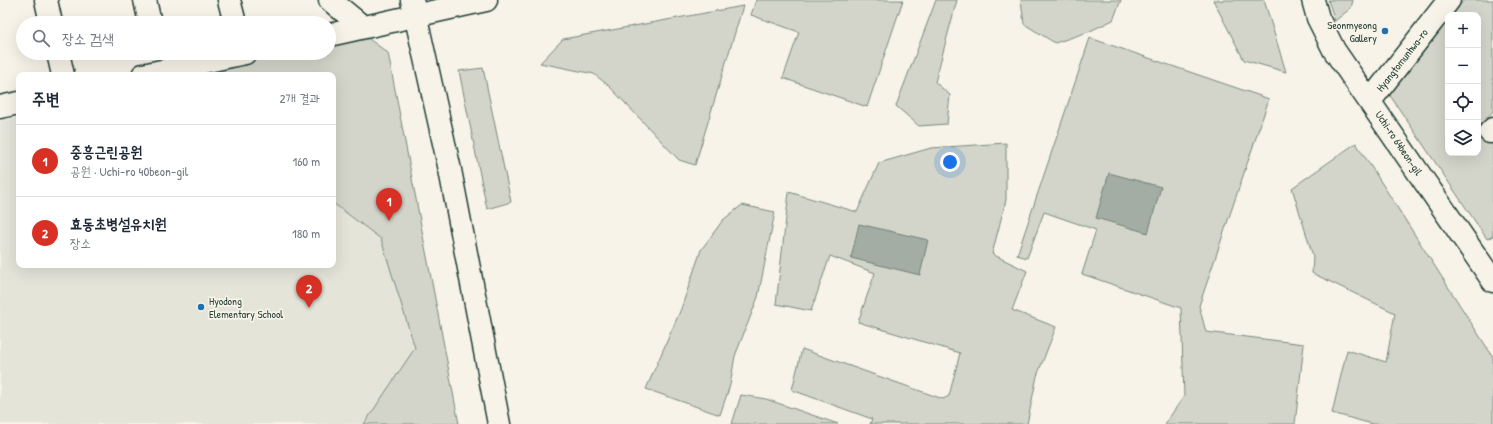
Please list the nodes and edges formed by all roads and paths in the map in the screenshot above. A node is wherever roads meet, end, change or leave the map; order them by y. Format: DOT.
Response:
graph roads {
  1 [pos="46,0"];
  2 [pos="145,0"];
  3 [pos="229,0"];
  4 [pos="330,0"];
  5 [pos="482,0"];
  6 [pos="1313,0"];
  7 [pos="1449,0"];
  8 [pos="414,8"];
  9 [pos="49,16"];
  10 [pos="148,16"];
  11 [pos="233,16"];
  12 [pos="364,27"];
  13 [pos="336,33"];
  14 [pos="60,60"];
  15 [pos="198,60"];
  16 [pos="153,67"];
  17 [pos="62,72"];
  18 [pos="1370,101"];
  19 [pos="16,104"];
  20 [pos="0,107"];
  21 [pos="1493,281"];
  22 [pos="499,424"];
  1 -- 9 [label="street"];
  2 -- 10 [label="street"];
  3 -- 11 [label="street"];
  4 -- 12 [label="street"];
  5 -- 8 [label="street"];
  6 -- 18 [label="street, Uchi-ro 64beon-gil"];
  7 -- 18 [label="street, Hyangtomunhwa-ro"];
  8 -- 12 [label="street"];
  8 -- 22 [label="street"];
  12 -- 13 [label="street"];
  14 -- 17 [label="street"];
  15 -- 16 [label="street"];
  18 -- 21 [label="street, Uchi-ro 64beon-gil"];
  19 -- 20 [label="street"];
}
